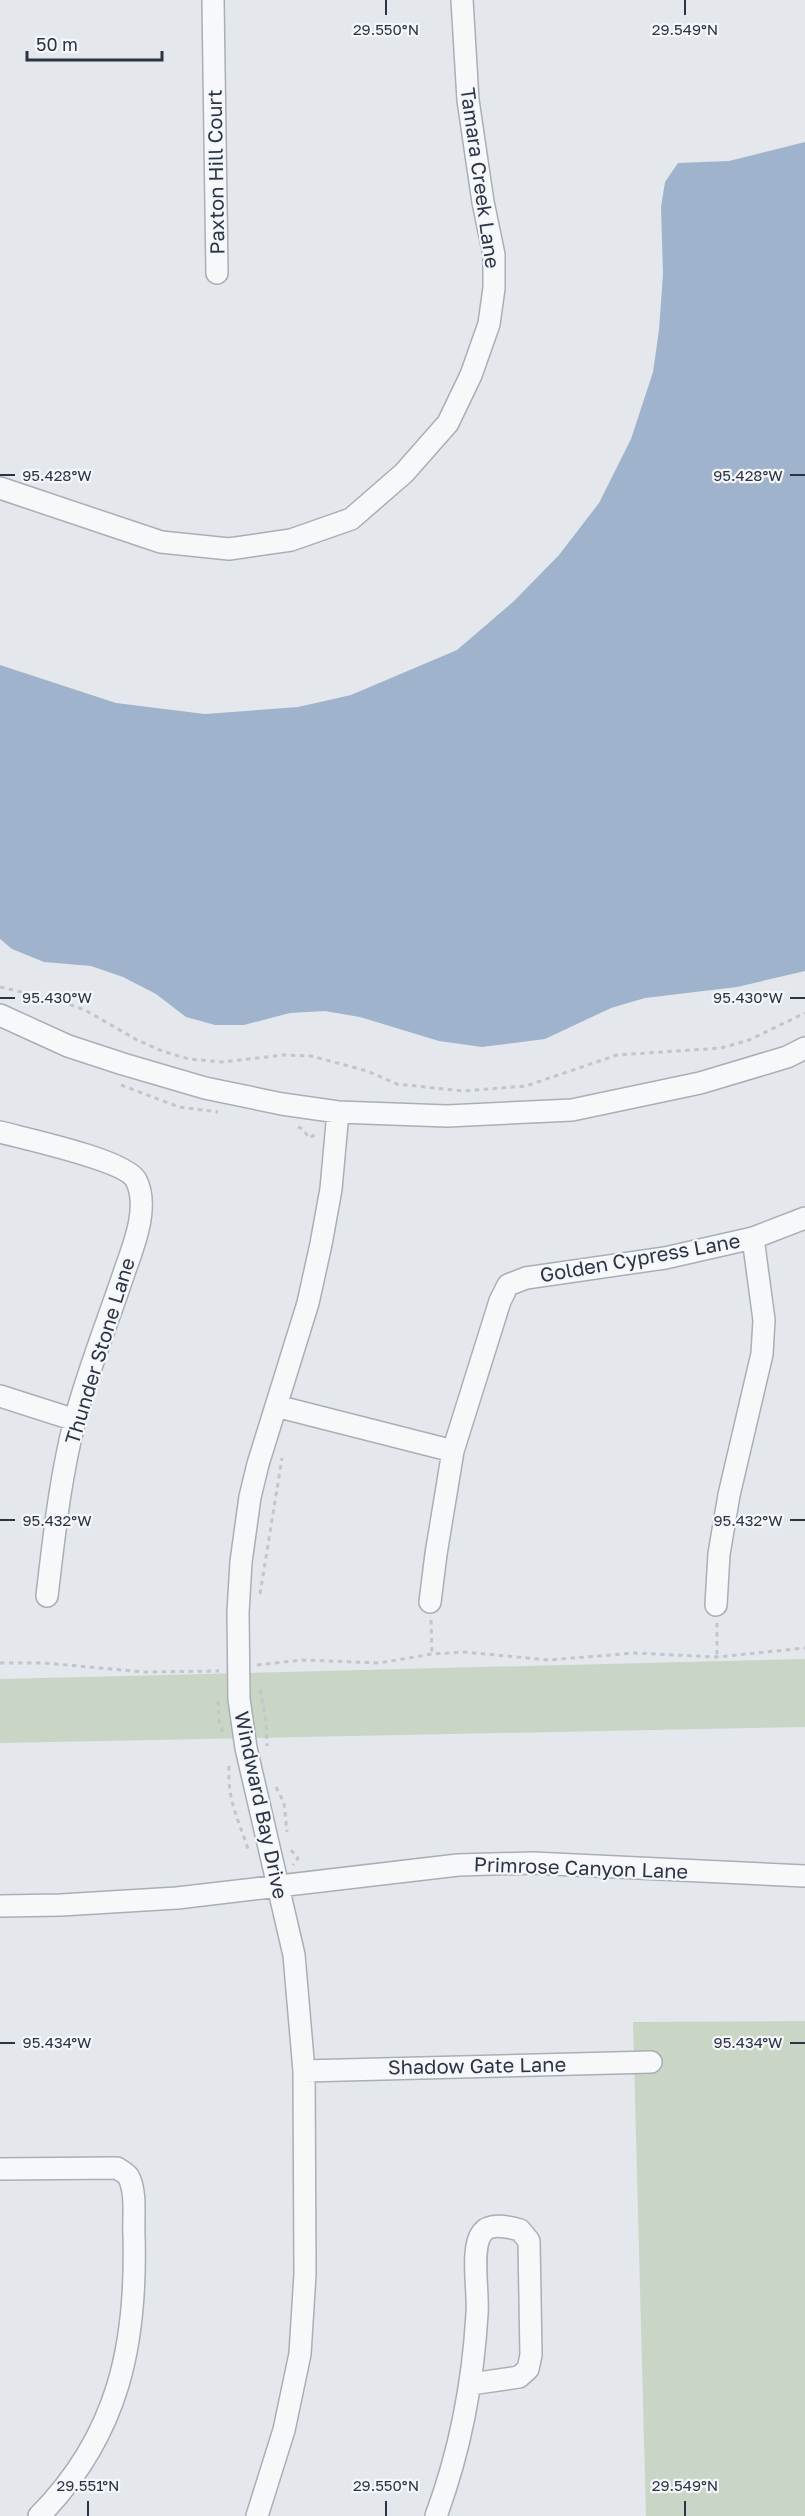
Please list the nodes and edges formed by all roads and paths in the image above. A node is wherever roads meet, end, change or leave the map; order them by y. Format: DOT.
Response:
graph roads {
  1 [pos="213,0"];
  2 [pos="462,0"];
  3 [pos="217,273"];
  4 [pos="0,488"];
  5 [pos="0,987"];
  6 [pos="805,1013"];
  7 [pos="0,1014"];
  8 [pos="805,1048"];
  9 [pos="338,1112"];
  10 [pos="0,1132"];
  11 [pos="805,1218"];
  12 [pos="753,1238"];
  13 [pos="0,1396"];
  14 [pos="276,1406"];
  15 [pos="75,1420"];
  16 [pos="453,1451"];
  17 [pos="282,1456"];
  18 [pos="47,1596"];
  19 [pos="260,1596"];
  20 [pos="430,1602"];
  21 [pos="716,1605"];
  22 [pos="805,1648"];
  23 [pos="432,1654"];
  24 [pos="256,1656"];
  25 [pos="717,1657"];
  26 [pos="0,1663"];
  27 [pos="256,1665"];
  28 [pos="258,1676"];
  29 [pos="219,1679"];
  30 [pos="259,1686"];
  31 [pos="219,1696"];
  32 [pos="224,1737"];
  33 [pos="267,1752"];
  34 [pos="229,1765"];
  35 [pos="272,1780"];
  36 [pos="288,1836"];
  37 [pos="288,1843"];
  38 [pos="248,1850"];
  39 [pos="298,1858"];
  40 [pos="805,1876"];
  41 [pos="278,1887"];
  42 [pos="0,1906"];
  43 [pos="651,2062"];
  44 [pos="304,2071"];
  45 [pos="0,2169"];
  46 [pos="471,2384"];
  47 [pos="259,2509"];
  48 [pos="39,2516"];
  49 [pos="245,2516"];
  50 [pos="436,2516"];
  1 -- 3 [label="street, Paxton Hill Court"];
  2 -- 4 [label="street, Tamara Creek Lane"];
  5 -- 6 [label="path"];
  7 -- 9 [label="street"];
  8 -- 9 [label="street"];
  9 -- 14 [label="street, Windward Bay Drive"];
  10 -- 15 [label="street, Thunder Stone Lane"];
  11 -- 12 [label="street, Golden Cypress Lane"];
  12 -- 16 [label="street, Golden Cypress Lane"];
  12 -- 21 [label="street"];
  13 -- 15 [label="street"];
  14 -- 16 [label="street"];
  14 -- 41 [label="street, Windward Bay Drive"];
  15 -- 18 [label="street, Thunder Stone Lane"];
  16 -- 20 [label="street"];
  17 -- 19 [label="path"];
  20 -- 23 [label="path"];
  21 -- 25 [label="path"];
  22 -- 25 [label="path"];
  23 -- 25 [label="path"];
  23 -- 27 [label="path"];
  24 -- 27 [label="path"];
  26 -- 29 [label="path"];
  27 -- 28 [label="path"];
  30 -- 33 [label="path"];
  31 -- 32 [label="path"];
  34 -- 38 [label="path"];
  35 -- 36 [label="path"];
  37 -- 39 [label="path"];
  40 -- 41 [label="street, Primrose Canyon Lane"];
  41 -- 42 [label="street, Primrose Canyon Lane"];
  41 -- 44 [label="street, Windward Bay Drive"];
  43 -- 44 [label="street, Shadow Gate Lane"];
  44 -- 47 [label="street, Windward Bay Drive"];
  45 -- 48 [label="street"];
  46 -- 46 [label="street"];
  46 -- 50 [label="street"];
  47 -- 49 [label="street, Windward Bay Drive"];
}
